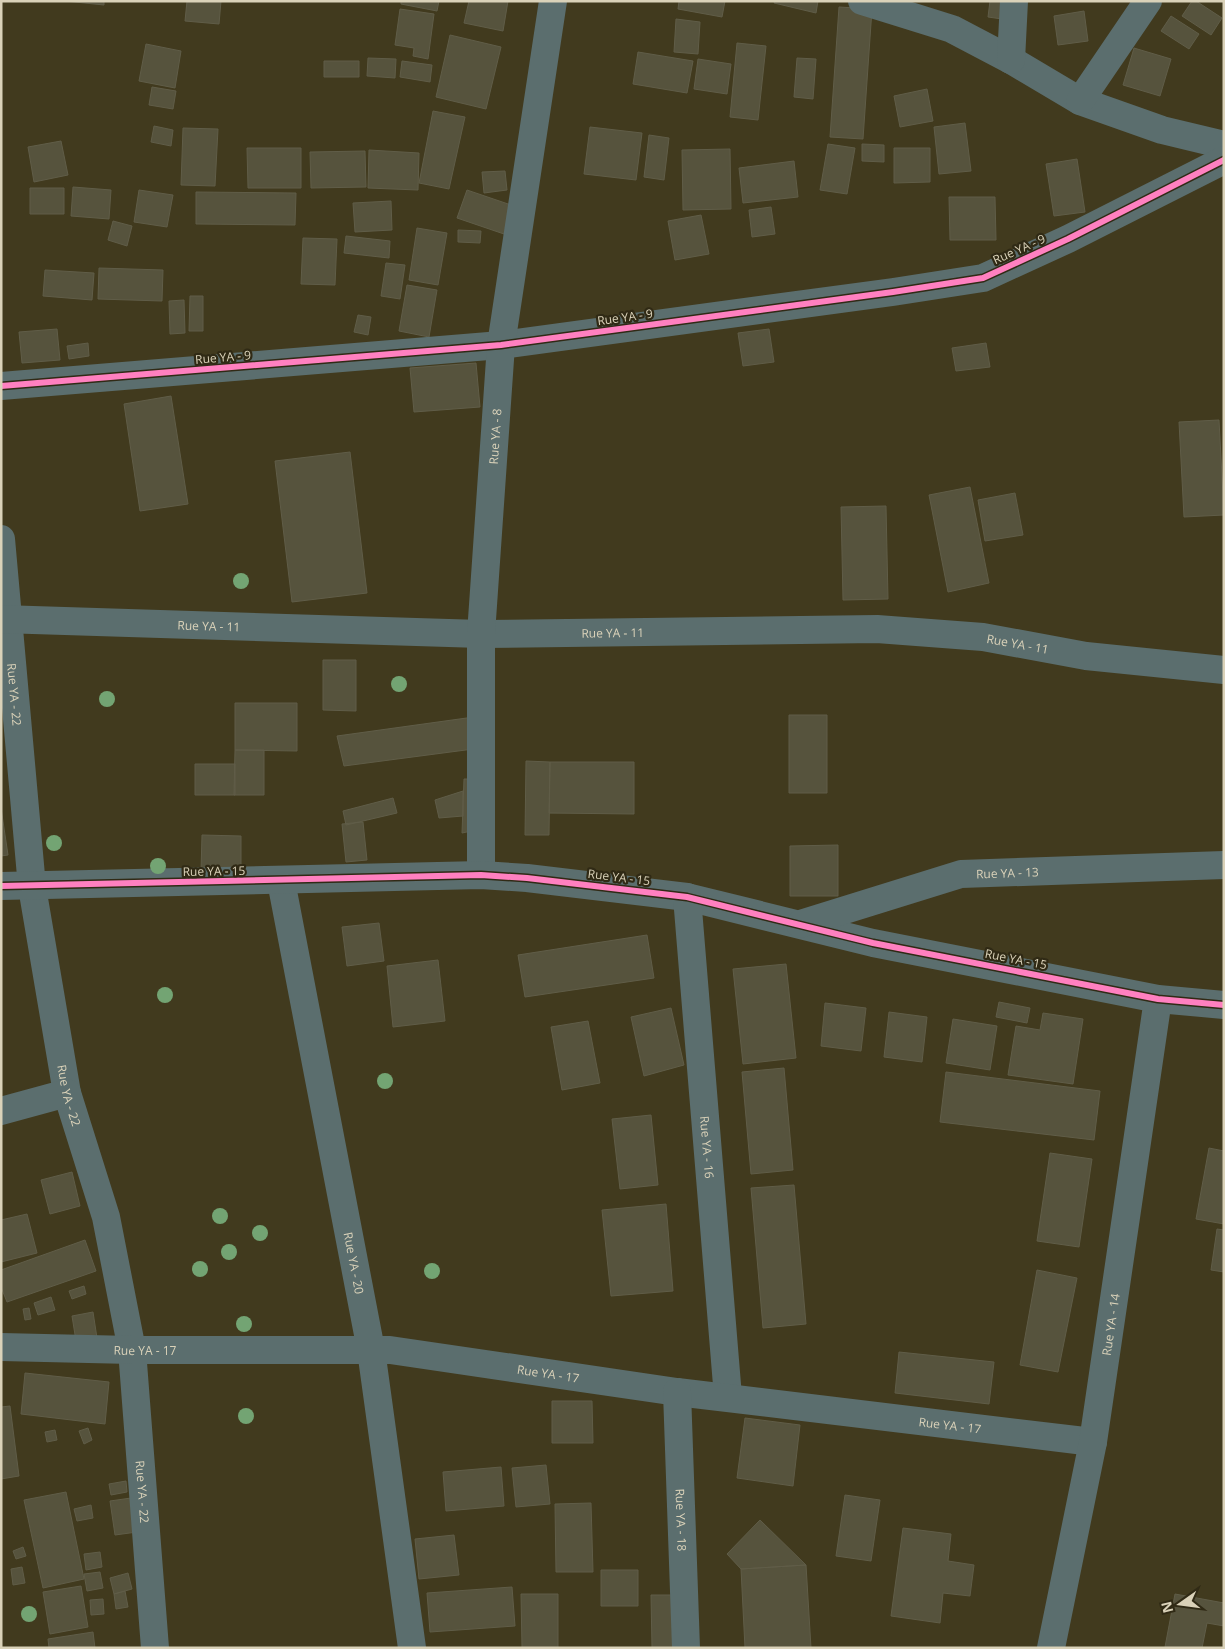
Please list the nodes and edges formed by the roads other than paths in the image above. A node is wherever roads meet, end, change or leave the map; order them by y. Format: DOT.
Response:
graph roads {
  1 [pos="553,1"];
  2 [pos="862,1"];
  3 [pos="1014,1"];
  4 [pos="1148,1"];
  5 [pos="1010,60"];
  6 [pos="1080,101"];
  7 [pos="1224,145"];
  8 [pos="1224,160"];
  9 [pos="501,345"];
  10 [pos="1,386"];
  11 [pos="1,540"];
  12 [pos="5,620"];
  13 [pos="481,634"];
  14 [pos="1224,670"];
  15 [pos="1224,866"];
  16 [pos="481,875"];
  17 [pos="281,881"];
  18 [pos="1,886"];
  19 [pos="32,887"];
  20 [pos="687,897"];
  21 [pos="800,924"];
  22 [pos="1158,999"];
  23 [pos="1224,1005"];
  24 [pos="67,1093"];
  25 [pos="1,1110"];
  26 [pos="1,1347"];
  27 [pos="132,1350"];
  28 [pos="371,1350"];
  29 [pos="677,1392"];
  30 [pos="728,1397"];
  31 [pos="1093,1442"];
  32 [pos="155,1648"];
  33 [pos="412,1648"];
  34 [pos="686,1648"];
  35 [pos="1051,1648"];
  1 -- 9 [label="street, Rue YA - 8"];
  2 -- 5 [label="street"];
  3 -- 5 [label="street"];
  4 -- 6 [label="street"];
  5 -- 6 [label="street"];
  6 -- 7 [label="street"];
  8 -- 9 [label="street, Rue YA - 9"];
  9 -- 10 [label="street, Rue YA - 9"];
  9 -- 13 [label="street, Rue YA - 8"];
  11 -- 12 [label="street, Rue YA - 22"];
  12 -- 13 [label="street, Rue YA - 11"];
  12 -- 19 [label="street, Rue YA - 22"];
  13 -- 14 [label="street, Rue YA - 11"];
  13 -- 16 [label="street, Rue YA - 8"];
  15 -- 21 [label="street, Rue YA - 13"];
  16 -- 17 [label="street, Rue YA - 15"];
  16 -- 20 [label="street, Rue YA - 15"];
  17 -- 19 [label="street, Rue YA - 15"];
  17 -- 28 [label="street, Rue YA - 20"];
  18 -- 19 [label="street, Rue YA - 15"];
  19 -- 24 [label="street, Rue YA - 22"];
  20 -- 21 [label="street, Rue YA - 15"];
  20 -- 30 [label="street, Rue YA - 16"];
  21 -- 22 [label="street, Rue YA - 15"];
  22 -- 23 [label="street, Rue YA - 15"];
  22 -- 31 [label="street, Rue YA - 14"];
  24 -- 25 [label="street"];
  24 -- 27 [label="street, Rue YA - 22"];
  26 -- 27 [label="street, Rue YA - 17"];
  27 -- 28 [label="street, Rue YA - 17"];
  27 -- 32 [label="street, Rue YA - 22"];
  28 -- 29 [label="street, Rue YA - 17"];
  28 -- 33 [label="street, Rue YA - 20"];
  29 -- 30 [label="street, Rue YA - 17"];
  29 -- 34 [label="street, Rue YA - 18"];
  30 -- 31 [label="street, Rue YA - 17"];
  31 -- 35 [label="street, Rue YA - 14"];
}
